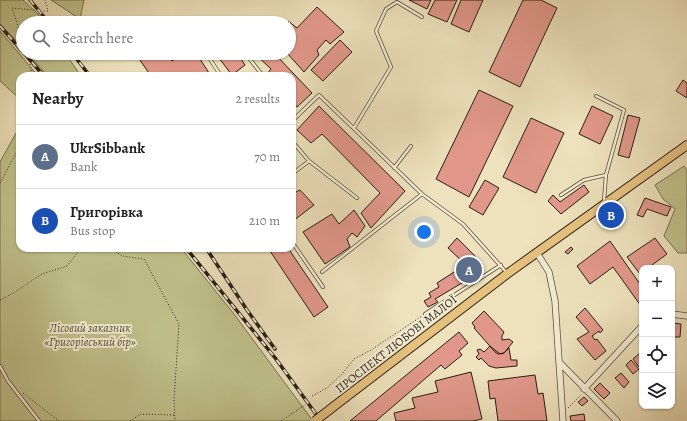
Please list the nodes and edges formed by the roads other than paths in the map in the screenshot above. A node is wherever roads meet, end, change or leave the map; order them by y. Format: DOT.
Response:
graph roads {
  1 [pos="422,17"];
  2 [pos="211,60"];
  3 [pos="250,60"];
  4 [pos="218,72"];
  5 [pos="260,72"];
  6 [pos="596,96"];
  7 [pos="296,117"];
  8 [pos="354,128"];
  9 [pos="296,146"];
  10 [pos="411,146"];
  11 [pos="686,147"];
  12 [pos="309,161"];
  13 [pos="394,168"];
  14 [pos="296,171"];
  15 [pos="606,175"];
  16 [pos="422,194"];
  17 [pos="560,195"];
  18 [pos="357,198"];
  19 [pos="603,206"];
  20 [pos="296,248"];
  21 [pos="537,253"];
  22 [pos="501,265"];
  23 [pos="322,272"];
  24 [pos="507,274"];
  25 [pos="323,287"];
  26 [pos="425,314"];
  27 [pos="675,314"];
  28 [pos="687,316"];
  29 [pos="639,329"];
  30 [pos="559,362"];
  31 [pos="0,366"];
  32 [pos="584,389"];
  33 [pos="39,421"];
  34 [pos="315,421"];
  35 [pos="563,421"];
  36 [pos="617,421"];
  1 -- 8 [label="lane"];
  2 -- 4 [label="lane"];
  3 -- 5 [label="lane"];
  6 -- 15 [label="lane"];
  7 -- 8 [label="lane"];
  8 -- 13 [label="lane"];
  9 -- 12 [label="lane"];
  10 -- 13 [label="lane"];
  11 -- 19 [label="main road, ПРОСПЕКТ ЛЮБОВІ МАЛОЇ"];
  12 -- 14 [label="lane"];
  12 -- 18 [label="lane"];
  13 -- 16 [label="lane"];
  15 -- 17 [label="lane"];
  15 -- 19 [label="lane"];
  16 -- 22 [label="lane"];
  16 -- 23 [label="lane"];
  19 -- 21 [label="main road, ПРОСПЕКТ ЛЮБОВІ МАЛОЇ"];
  20 -- 25 [label="lane"];
  21 -- 24 [label="main road, ПРОСПЕКТ ЛЮБОВІ МАЛОЇ"];
  21 -- 30 [label="street"];
  22 -- 24 [label="lane"];
  22 -- 26 [label="lane"];
  24 -- 34 [label="main road, ПРОСПЕКТ ЛЮБОВІ МАЛОЇ, bridge"];
  27 -- 28 [label="street"];
  29 -- 32 [label="street"];
  30 -- 32 [label="street"];
  30 -- 35 [label="street"];
  31 -- 33 [label="lane"];
  32 -- 36 [label="street"];
}
